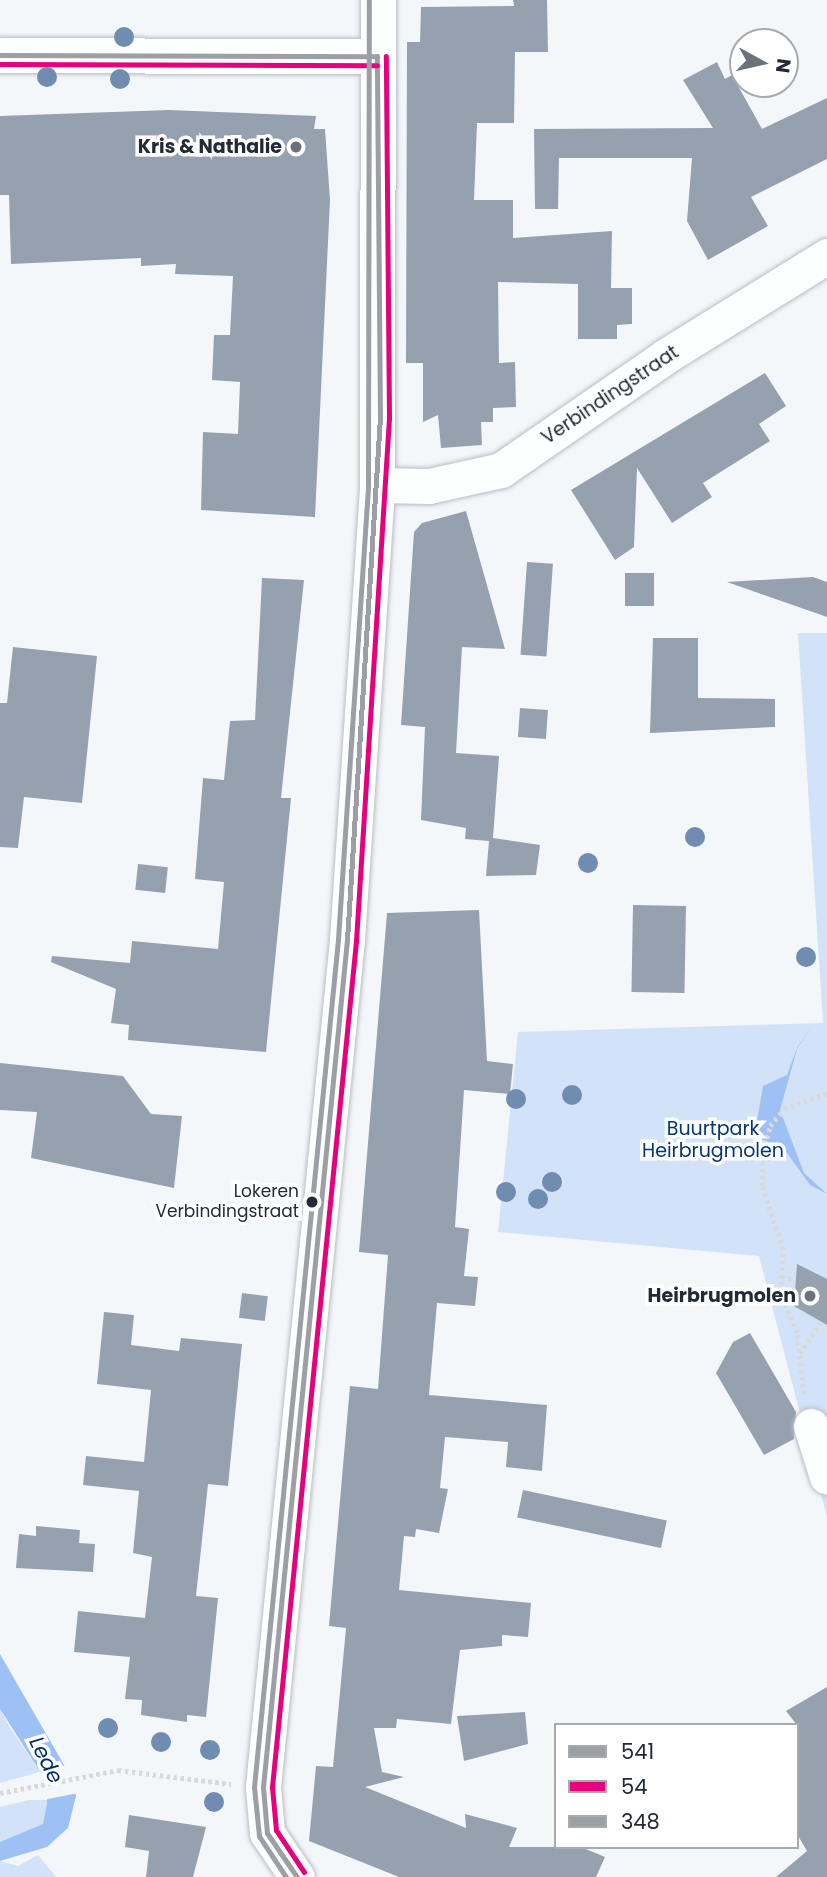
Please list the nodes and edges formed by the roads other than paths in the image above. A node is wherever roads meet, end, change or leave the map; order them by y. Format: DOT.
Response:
graph roads {
  1 [pos="377,0"];
  2 [pos="0,55"];
  3 [pos="377,56"];
  4 [pos="827,256"];
  5 [pos="377,485"];
  6 [pos="811,1426"];
  7 [pos="827,1477"];
  8 [pos="297,1877"];
  1 -- 3 [label="street"];
  2 -- 3 [label="street"];
  3 -- 5 [label="street"];
  4 -- 5 [label="street, Verbindingstraat"];
  5 -- 8 [label="street"];
  6 -- 7 [label="street"];
}
